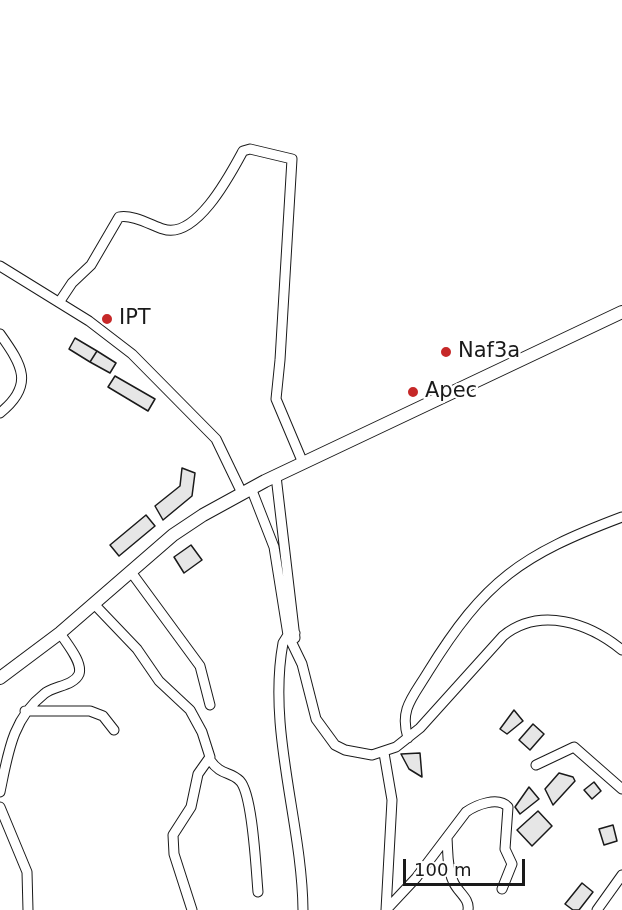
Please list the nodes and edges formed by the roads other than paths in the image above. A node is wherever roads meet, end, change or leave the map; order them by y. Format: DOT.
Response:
graph roads {
  1 [pos="0,266"];
  2 [pos="60,302"];
  3 [pos="622,312"];
  4 [pos="0,334"];
  5 [pos="0,413"];
  6 [pos="303,463"];
  7 [pos="276,476"];
  8 [pos="247,490"];
  9 [pos="622,517"];
  10 [pos="283,571"];
  11 [pos="131,572"];
  12 [pos="94,604"];
  13 [pos="60,633"];
  14 [pos="291,634"];
  15 [pos="622,650"];
  16 [pos="0,678"];
  17 [pos="210,705"];
  18 [pos="25,711"];
  19 [pos="114,730"];
  20 [pos="408,738"];
  21 [pos="384,753"];
  22 [pos="210,760"];
  23 [pos="536,765"];
  24 [pos="622,789"];
  25 [pos="0,792"];
  26 [pos="0,807"];
  27 [pos="447,838"];
  28 [pos="622,876"];
  29 [pos="502,889"];
  30 [pos="258,892"];
  31 [pos="28,910"];
  32 [pos="192,910"];
  33 [pos="303,910"];
  34 [pos="386,910"];
  35 [pos="468,910"];
  36 [pos="597,910"];
  1 -- 2 [label="street"];
  2 -- 6 [label="street"];
  2 -- 8 [label="street"];
  3 -- 6 [label="main road"];
  4 -- 5 [label="street"];
  6 -- 7 [label="main road"];
  7 -- 8 [label="main road"];
  7 -- 10 [label="street"];
  8 -- 10 [label="street"];
  8 -- 11 [label="main road"];
  9 -- 20 [label="street"];
  10 -- 14 [label="street"];
  11 -- 12 [label="main road"];
  11 -- 17 [label="street"];
  12 -- 13 [label="main road"];
  12 -- 22 [label="street"];
  13 -- 16 [label="main road"];
  13 -- 18 [label="street"];
  14 -- 21 [label="street"];
  14 -- 33 [label="street"];
  15 -- 20 [label="street"];
  18 -- 19 [label="street"];
  18 -- 25 [label="street"];
  20 -- 21 [label="street"];
  21 -- 34 [label="street"];
  22 -- 30 [label="street"];
  22 -- 32 [label="street"];
  23 -- 24 [label="street"];
  26 -- 31 [label="street"];
  27 -- 29 [label="street"];
  27 -- 34 [label="street"];
  27 -- 35 [label="street"];
  28 -- 36 [label="street"];
}
